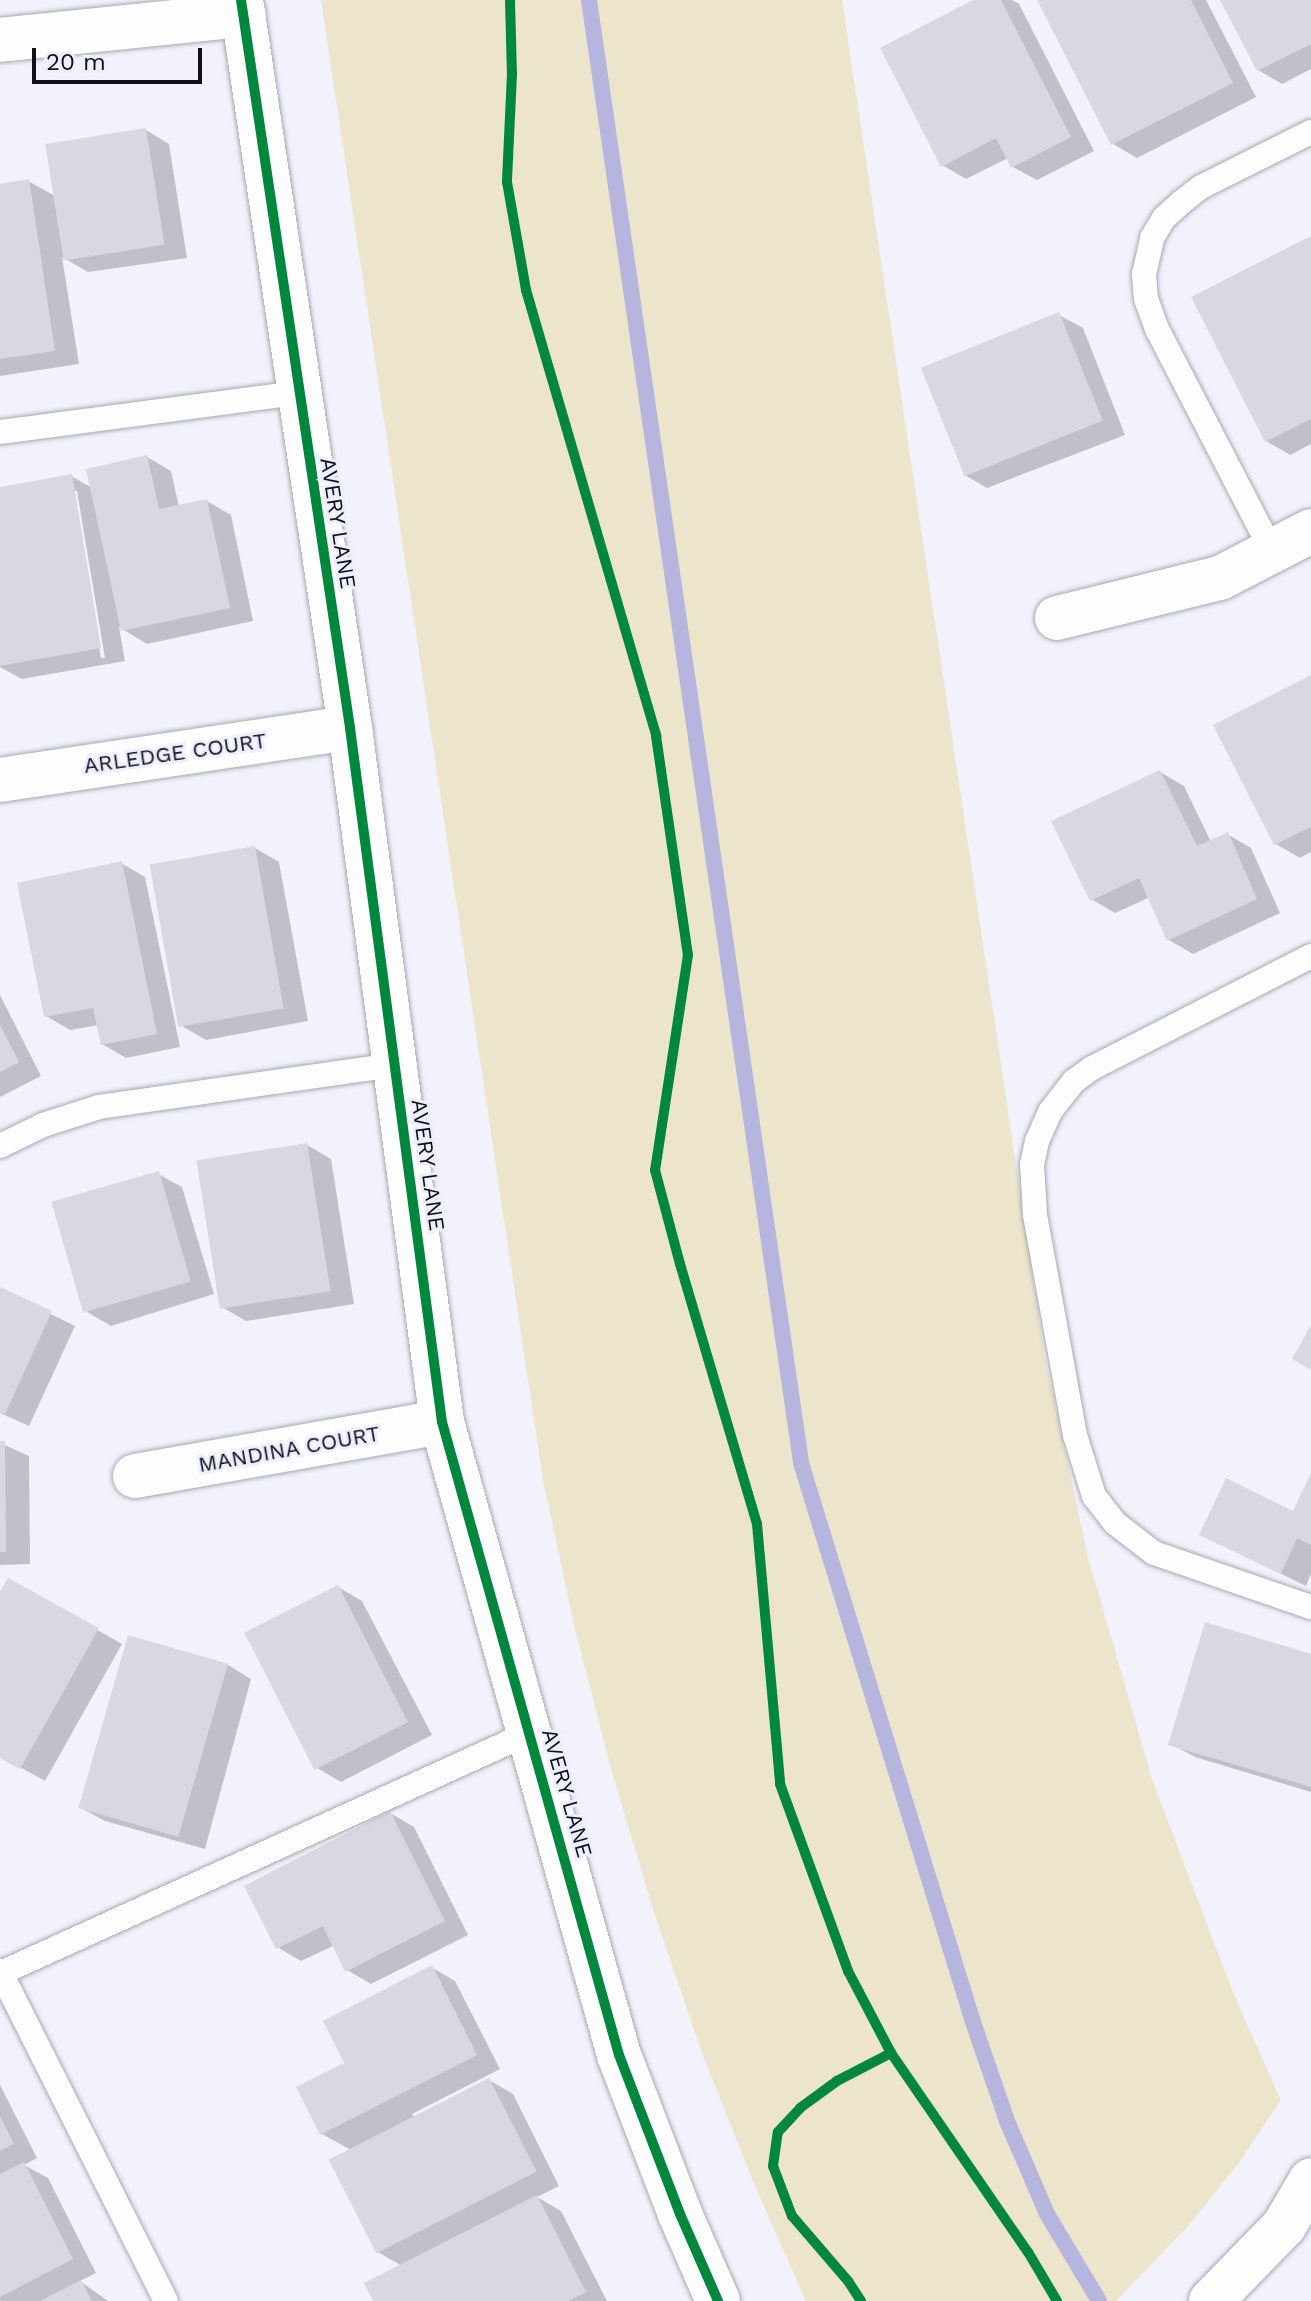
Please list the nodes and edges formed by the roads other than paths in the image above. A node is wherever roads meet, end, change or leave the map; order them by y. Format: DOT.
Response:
graph roads {
  1 [pos="243,7"];
  2 [pos="0,40"];
  3 [pos="1311,132"];
  4 [pos="297,393"];
  5 [pos="0,432"];
  6 [pos="1311,531"];
  7 [pos="1272,551"];
  8 [pos="1057,618"];
  9 [pos="350,728"];
  10 [pos="0,780"];
  11 [pos="1311,956"];
  12 [pos="395,1065"];
  13 [pos="0,1146"];
  14 [pos="442,1422"];
  15 [pos="135,1476"];
  16 [pos="1311,1607"];
  17 [pos="529,1733"];
  18 [pos="0,1972"];
  19 [pos="1311,2180"];
  20 [pos="166,2301"];
  21 [pos="718,2301"];
  22 [pos="1211,2301"];
  1 -- 2 [label="street"];
  1 -- 4 [label="street, AVERY LANE"];
  3 -- 7 [label="lane"];
  4 -- 5 [label="lane"];
  4 -- 9 [label="street, AVERY LANE"];
  6 -- 7 [label="street"];
  7 -- 8 [label="street"];
  9 -- 10 [label="street, ARLEDGE COURT"];
  9 -- 12 [label="street, AVERY LANE"];
  11 -- 16 [label="lane"];
  12 -- 13 [label="lane"];
  12 -- 14 [label="street, AVERY LANE"];
  14 -- 15 [label="street, MANDINA COURT"];
  14 -- 17 [label="street, AVERY LANE"];
  17 -- 18 [label="lane"];
  17 -- 21 [label="street, AVERY LANE"];
  18 -- 20 [label="lane"];
  19 -- 22 [label="street"];
}
